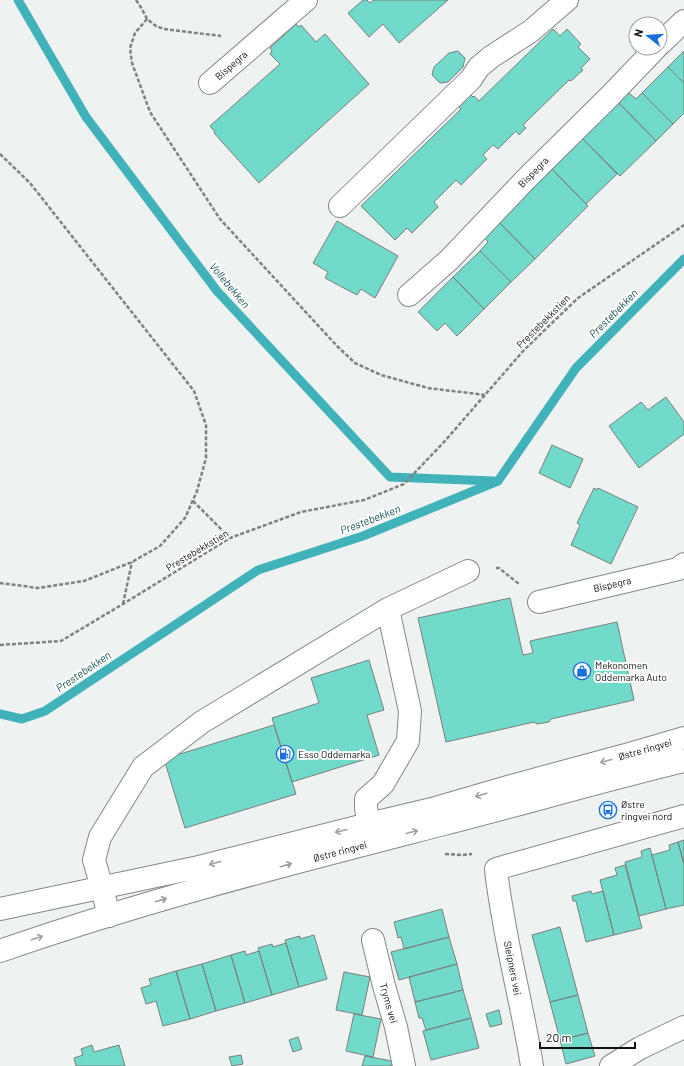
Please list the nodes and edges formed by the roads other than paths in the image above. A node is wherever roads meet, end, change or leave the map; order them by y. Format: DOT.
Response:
graph roads {
  1 [pos="306,0"];
  2 [pos="567,0"];
  3 [pos="684,21"];
  4 [pos="668,36"];
  5 [pos="648,56"];
  6 [pos="210,83"];
  7 [pos="340,206"];
  8 [pos="409,295"];
  9 [pos="684,564"];
  10 [pos="468,571"];
  11 [pos="539,602"];
  12 [pos="388,609"];
  13 [pos="684,738"];
  14 [pos="684,761"];
  15 [pos="684,816"];
  16 [pos="370,833"];
  17 [pos="102,888"];
  18 [pos="0,909"];
  19 [pos="109,916"];
  20 [pos="373,940"];
  21 [pos="0,951"];
  22 [pos="684,1027"];
  23 [pos="404,1066"];
  24 [pos="532,1066"];
  25 [pos="611,1066"];
  1 -- 6 [label="main road, Bispegra"];
  2 -- 7 [label="main road"];
  3 -- 4 [label="main road"];
  5 -- 8 [label="main road, Bispegra"];
  9 -- 11 [label="main road, Bispegra"];
  10 -- 12 [label="main road"];
  12 -- 16 [label="main road"];
  12 -- 17 [label="main road"];
  13 -- 16 [label="main road, Østre ringvei, one-way"];
  16 -- 14 [label="main road, Østre ringvei, one-way"];
  15 -- 24 [label="main road, Sleipners vei"];
  16 -- 17 [label="main road, Østre ringvei, one-way"];
  19 -- 16 [label="main road, Østre ringvei, one-way"];
  17 -- 18 [label="main road, Østre ringvei"];
  17 -- 19 [label="main road"];
  21 -- 19 [label="main road, Østre ringvei, one-way"];
  20 -- 23 [label="main road, Tryms vei"];
  22 -- 25 [label="main road"];
}
